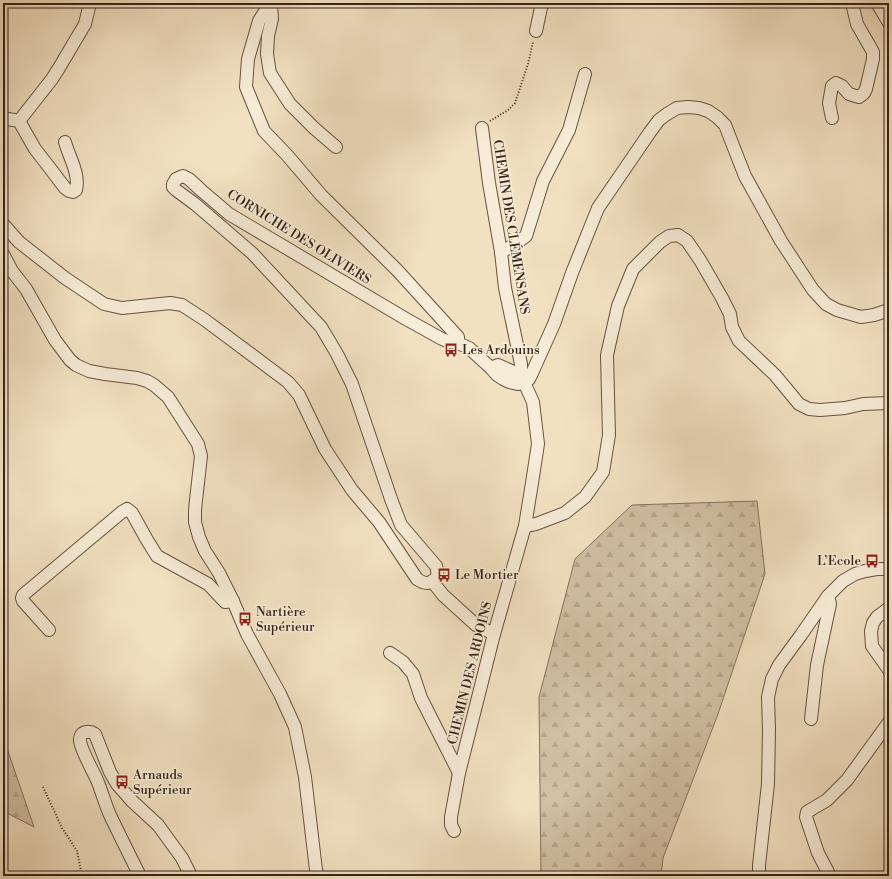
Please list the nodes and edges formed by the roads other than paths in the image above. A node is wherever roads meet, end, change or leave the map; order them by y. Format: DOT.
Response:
graph roads {
  1 [pos="90,3"];
  2 [pos="271,3"];
  3 [pos="542,3"];
  4 [pos="852,3"];
  5 [pos="877,3"];
  6 [pos="889,23"];
  7 [pos="536,31"];
  8 [pos="585,74"];
  9 [pos="3,118"];
  10 [pos="832,118"];
  11 [pos="19,121"];
  12 [pos="482,128"];
  13 [pos="65,142"];
  14 [pos="336,147"];
  15 [pos="3,224"];
  16 [pos="501,252"];
  17 [pos="3,254"];
  18 [pos="889,310"];
  19 [pos="458,343"];
  20 [pos="491,368"];
  21 [pos="524,382"];
  22 [pos="889,404"];
  23 [pos="525,526"];
  24 [pos="889,569"];
  25 [pos="432,581"];
  26 [pos="828,596"];
  27 [pos="233,601"];
  28 [pos="889,608"];
  29 [pos="49,630"];
  30 [pos="494,634"];
  31 [pos="390,653"];
  32 [pos="889,670"];
  33 [pos="811,719"];
  34 [pos="889,722"];
  35 [pos="459,773"];
  36 [pos="454,831"];
  37 [pos="140,876"];
  38 [pos="191,876"];
  39 [pos="318,876"];
  40 [pos="759,876"];
  41 [pos="830,876"];
  1 -- 11 [label="street"];
  2 -- 14 [label="street"];
  2 -- 19 [label="street"];
  3 -- 7 [label="street"];
  4 -- 10 [label="street"];
  5 -- 6 [label="street"];
  8 -- 16 [label="street"];
  9 -- 11 [label="street"];
  11 -- 13 [label="street"];
  12 -- 16 [label="street, CHEMIN DES CLÉMENSANS"];
  15 -- 25 [label="street"];
  16 -- 20 [label="street, CHEMIN DES CLÉMENSANS"];
  17 -- 27 [label="street"];
  18 -- 21 [label="street"];
  19 -- 20 [label="street, CORNICHE DES OLIVIERS"];
  19 -- 25 [label="street, CORNICHE DES OLIVIERS"];
  20 -- 21 [label="street, CORNICHE DES OLIVIERS"];
  21 -- 23 [label="street, CHEMIN DES ARDOINS"];
  22 -- 23 [label="street"];
  23 -- 30 [label="street, CHEMIN DES ARDOINS"];
  24 -- 26 [label="street"];
  25 -- 30 [label="street"];
  26 -- 33 [label="street"];
  26 -- 40 [label="street"];
  27 -- 29 [label="street"];
  27 -- 39 [label="street"];
  28 -- 32 [label="street"];
  30 -- 35 [label="street, CHEMIN DES ARDOINS"];
  31 -- 35 [label="street"];
  34 -- 41 [label="street"];
  35 -- 36 [label="street, CHEMIN DES ARDOINS"];
  37 -- 38 [label="street"];
}
